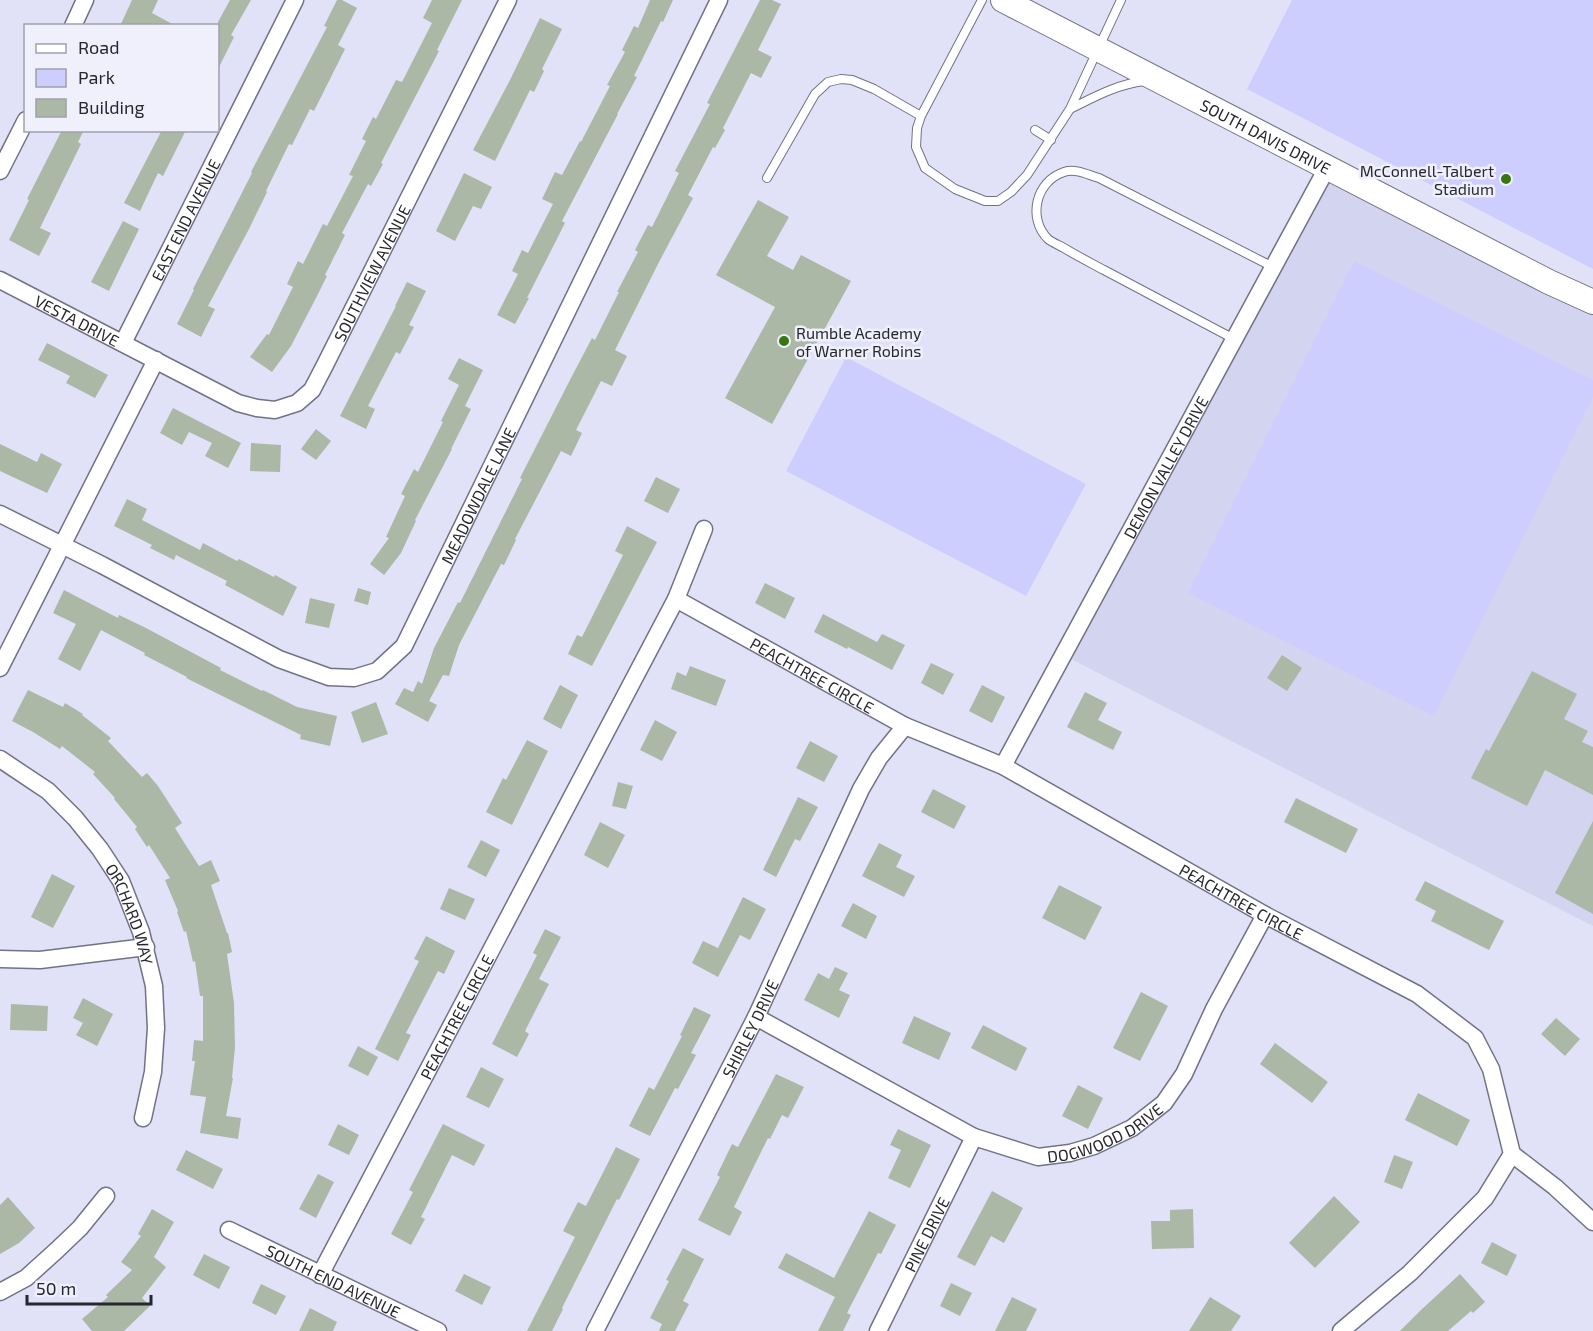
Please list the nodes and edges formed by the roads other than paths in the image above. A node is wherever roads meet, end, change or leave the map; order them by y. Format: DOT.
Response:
graph roads {
  1 [pos="85,0"];
  2 [pos="296,0"];
  3 [pos="508,0"];
  4 [pos="720,0"];
  5 [pos="982,0"];
  6 [pos="1003,0"];
  7 [pos="1121,0"];
  8 [pos="74,24"];
  9 [pos="1096,49"];
  10 [pos="1155,79"];
  11 [pos="1070,109"];
  12 [pos="921,116"];
  13 [pos="24,124"];
  14 [pos="1035,130"];
  15 [pos="1051,140"];
  16 [pos="1327,168"];
  17 [pos="0,171"];
  18 [pos="767,178"];
  19 [pos="1273,267"];
  20 [pos="0,280"];
  21 [pos="1593,302"];
  22 [pos="1234,339"];
  23 [pos="123,343"];
  24 [pos="156,360"];
  25 [pos="0,514"];
  26 [pos="704,529"];
  27 [pos="62,546"];
  28 [pos="676,599"];
  29 [pos="0,668"];
  30 [pos="905,726"];
  31 [pos="0,759"];
  32 [pos="1003,766"];
  33 [pos="1265,915"];
  34 [pos="146,947"];
  35 [pos="0,959"];
  36 [pos="756,1017"];
  37 [pos="143,1118"];
  38 [pos="974,1137"];
  39 [pos="1512,1154"];
  40 [pos="106,1196"];
  41 [pos="1593,1222"];
  42 [pos="229,1230"];
  43 [pos="320,1275"];
  44 [pos="0,1292"];
  45 [pos="438,1331"];
  46 [pos="595,1331"];
  47 [pos="878,1331"];
  48 [pos="1341,1331"];
  1 -- 8 [label="street"];
  2 -- 23 [label="street, EAST END AVENUE"];
  3 -- 24 [label="street, SOUTHVIEW AVENUE"];
  4 -- 27 [label="street, MEADOWDALE LANE"];
  5 -- 12 [label="lane"];
  6 -- 9 [label="street, SOUTH DAVIS DRIVE"];
  7 -- 9 [label="lane"];
  9 -- 10 [label="street, SOUTH DAVIS DRIVE"];
  9 -- 11 [label="lane"];
  10 -- 11 [label="lane"];
  10 -- 16 [label="street, SOUTH DAVIS DRIVE"];
  11 -- 15 [label="lane"];
  12 -- 15 [label="lane"];
  12 -- 18 [label="lane"];
  13 -- 17 [label="street"];
  14 -- 15 [label="lane"];
  16 -- 19 [label="street, DEMON VALLEY DRIVE"];
  16 -- 21 [label="street, SOUTH DAVIS DRIVE"];
  19 -- 22 [label="street, DEMON VALLEY DRIVE"];
  19 -- 22 [label="lane"];
  20 -- 23 [label="street, VESTA DRIVE"];
  22 -- 32 [label="street, DEMON VALLEY DRIVE"];
  23 -- 24 [label="street, VESTA DRIVE"];
  24 -- 27 [label="street"];
  25 -- 27 [label="street, MEADOWDALE LANE"];
  26 -- 28 [label="street, PEACHTREE CIRCLE"];
  27 -- 29 [label="street"];
  28 -- 30 [label="street, PEACHTREE CIRCLE"];
  28 -- 43 [label="street, PEACHTREE CIRCLE"];
  30 -- 32 [label="street, PEACHTREE CIRCLE"];
  30 -- 36 [label="street, SHIRLEY DRIVE"];
  31 -- 34 [label="street, ORCHARD WAY"];
  32 -- 33 [label="street, PEACHTREE CIRCLE"];
  33 -- 38 [label="street, DOGWOOD DRIVE"];
  33 -- 39 [label="street, PEACHTREE CIRCLE"];
  34 -- 35 [label="street"];
  34 -- 37 [label="street, ORCHARD WAY"];
  36 -- 38 [label="street, DOGWOOD DRIVE"];
  36 -- 46 [label="street, SHIRLEY DRIVE"];
  38 -- 47 [label="street, PINE DRIVE"];
  39 -- 41 [label="street"];
  39 -- 48 [label="street"];
  40 -- 44 [label="street"];
  42 -- 43 [label="street, SOUTH END AVENUE"];
  43 -- 45 [label="street, SOUTH END AVENUE"];
}
